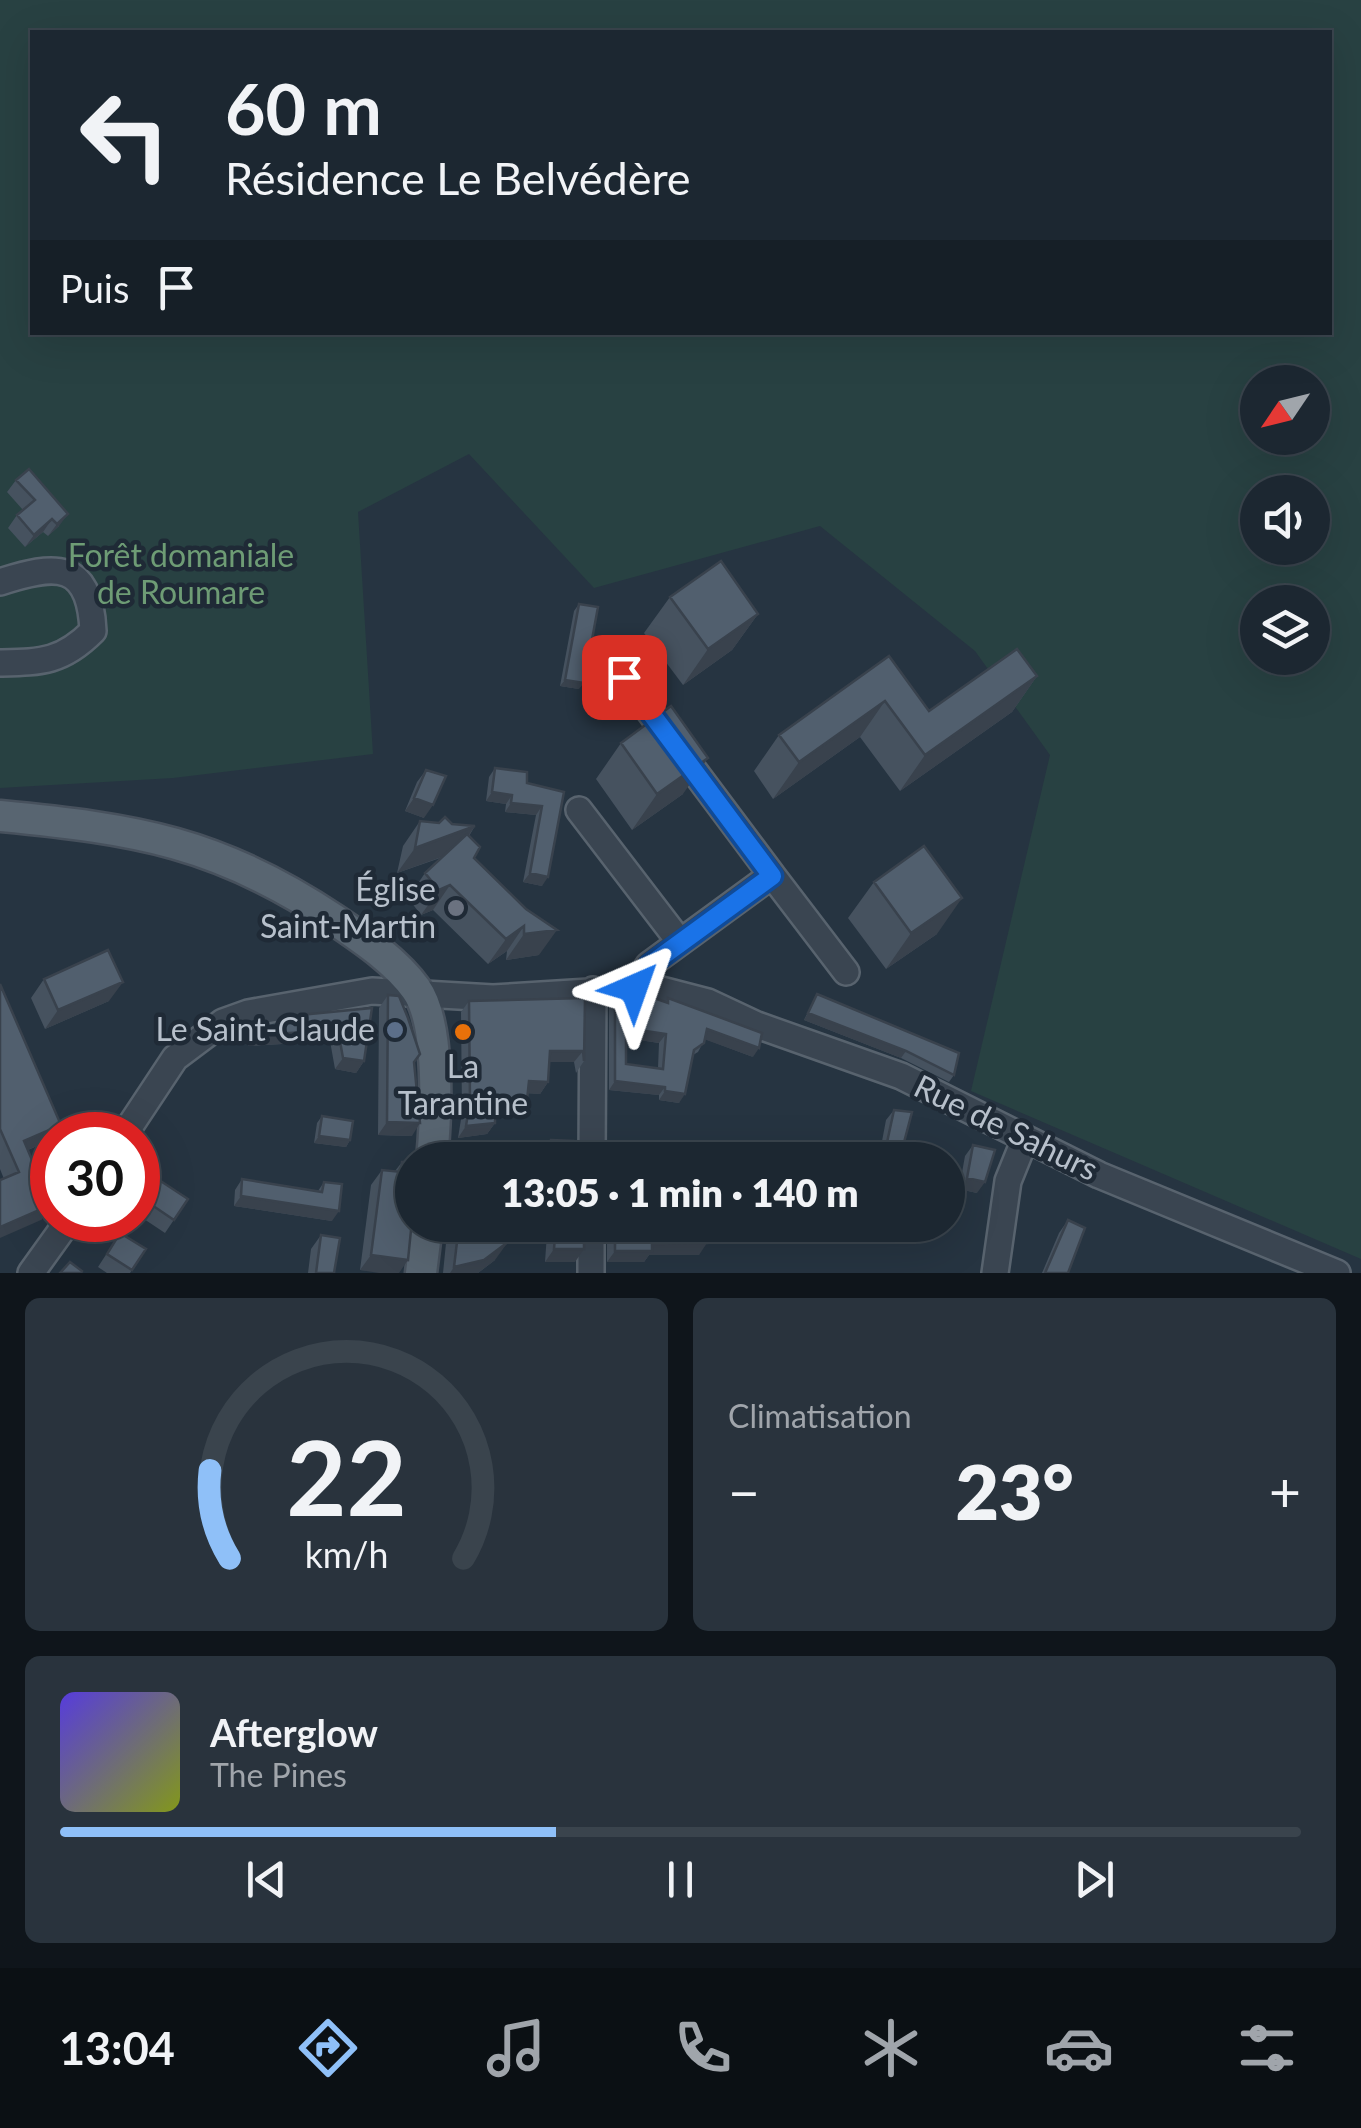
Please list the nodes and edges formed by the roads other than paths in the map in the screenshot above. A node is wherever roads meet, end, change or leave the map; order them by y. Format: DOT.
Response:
graph roads {
  1 [pos="0,582"];
  2 [pos="0,663"];
  3 [pos="600,668"];
  4 [pos="579,810"];
  5 [pos="0,816"];
  6 [pos="772,876"];
  7 [pos="680,942"];
  8 [pos="846,972"];
  9 [pos="634,988"];
  10 [pos="418,990"];
  11 [pos="593,990"];
  12 [pos="139,1112"];
  13 [pos="1025,1139"];
  14 [pos="433,1142"];
  15 [pos="592,1142"];
  16 [pos="53,1242"];
  17 [pos="425,1242"];
  18 [pos="592,1242"];
  19 [pos="31,1273"];
  20 [pos="422,1273"];
  21 [pos="591,1273"];
  22 [pos="995,1273"];
  23 [pos="1337,1273"];
  1 -- 2 [label="street"];
  3 -- 6 [label="street"];
  4 -- 7 [label="street"];
  5 -- 10 [label="main road"];
  6 -- 7 [label="street"];
  6 -- 8 [label="street"];
  7 -- 9 [label="street"];
  9 -- 11 [label="street, Rue de Sahurs"];
  9 -- 13 [label="street, Rue de Sahurs"];
  10 -- 11 [label="street, Rue de Sahurs"];
  10 -- 12 [label="street, Rue de Sahurs"];
  10 -- 14 [label="main road"];
  11 -- 15 [label="street"];
  13 -- 22 [label="street"];
  13 -- 23 [label="street, Rue de Sahurs"];
  16 -- 19 [label="street"];
  17 -- 20 [label="main road"];
  18 -- 21 [label="street"];
}
